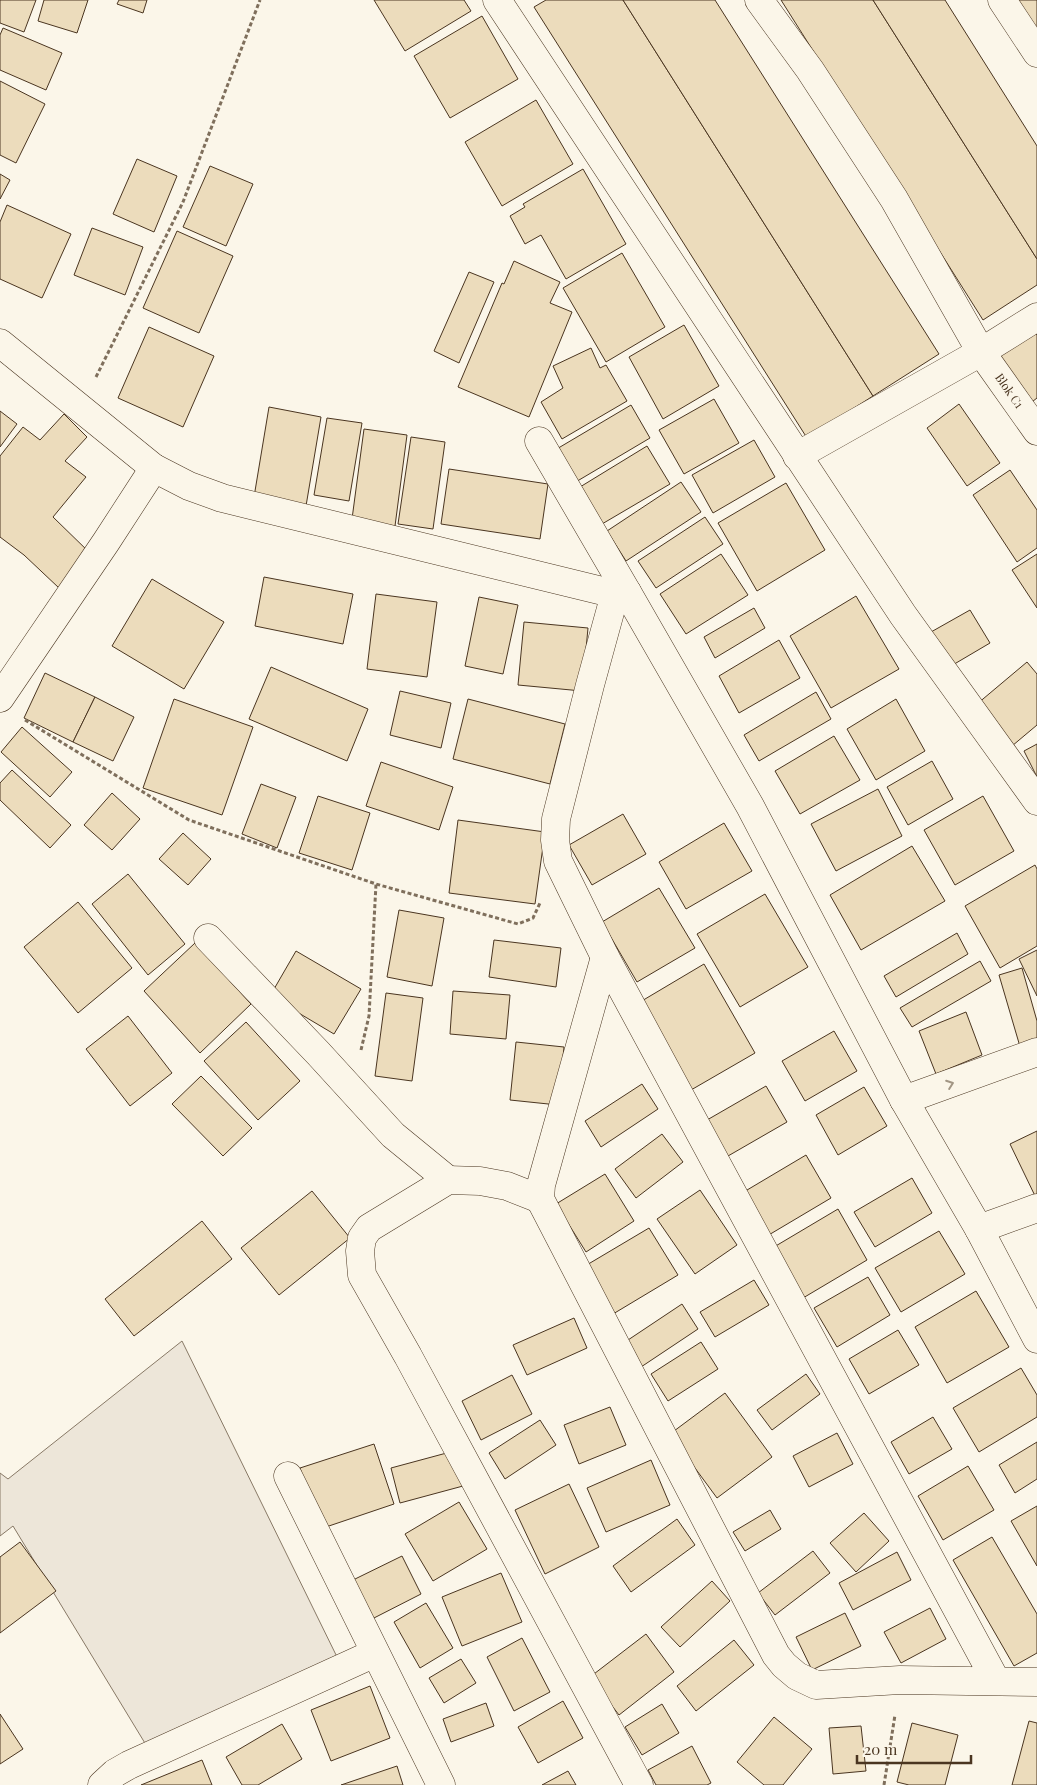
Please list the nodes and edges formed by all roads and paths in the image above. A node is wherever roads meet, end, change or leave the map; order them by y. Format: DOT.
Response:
graph roads {
  1 [pos="260,0"];
  2 [pos="497,0"];
  3 [pos="759,0"];
  4 [pos="1002,0"];
  5 [pos="1037,53"];
  6 [pos="1037,317"];
  7 [pos="0,342"];
  8 [pos="981,352"];
  9 [pos="81,408"];
  10 [pos="1037,431"];
  11 [pos="539,441"];
  12 [pos="797,456"];
  13 [pos="154,468"];
  14 [pos="621,593"];
  15 [pos="0,698"];
  16 [pos="22,718"];
  17 [pos="1037,801"];
  18 [pos="558,861"];
  19 [pos="376,884"];
  20 [pos="208,938"];
  21 [pos="605,956"];
  22 [pos="1037,1052"];
  23 [pos="360,1053"];
  24 [pos="904,1100"];
  25 [pos="448,1180"];
  26 [pos="540,1199"];
  27 [pos="1037,1208"];
  28 [pos="979,1229"];
  29 [pos="1037,1339"];
  30 [pos="288,1476"];
  31 [pos="375,1652"];
  32 [pos="900,1680"];
  33 [pos="996,1681"];
  34 [pos="1037,1682"];
  35 [pos="102,1785"];
  36 [pos="441,1785"];
  37 [pos="639,1785"];
  38 [pos="884,1785"];
  1 -- 9 [label="path"];
  2 -- 12 [label="street"];
  3 -- 8 [label="street, Blok C1"];
  4 -- 5 [label="street"];
  6 -- 8 [label="street"];
  7 -- 9 [label="street"];
  8 -- 10 [label="street, Blok C1"];
  8 -- 12 [label="street"];
  9 -- 13 [label="street"];
  11 -- 14 [label="street"];
  12 -- 17 [label="street"];
  13 -- 14 [label="street"];
  13 -- 15 [label="street"];
  14 -- 18 [label="street"];
  14 -- 24 [label="street"];
  16 -- 19 [label="path"];
  18 -- 19 [label="path"];
  18 -- 21 [label="street"];
  19 -- 23 [label="path"];
  20 -- 25 [label="street"];
  21 -- 26 [label="street"];
  21 -- 33 [label="street"];
  24 -- 22 [label="street, one-way"];
  24 -- 28 [label="street"];
  25 -- 26 [label="street"];
  25 -- 37 [label="street"];
  26 -- 32 [label="street"];
  27 -- 28 [label="street"];
  28 -- 29 [label="street"];
  30 -- 31 [label="street"];
  31 -- 35 [label="street"];
  31 -- 36 [label="street"];
  32 -- 33 [label="street"];
  32 -- 38 [label="path"];
  33 -- 34 [label="street"];
}
